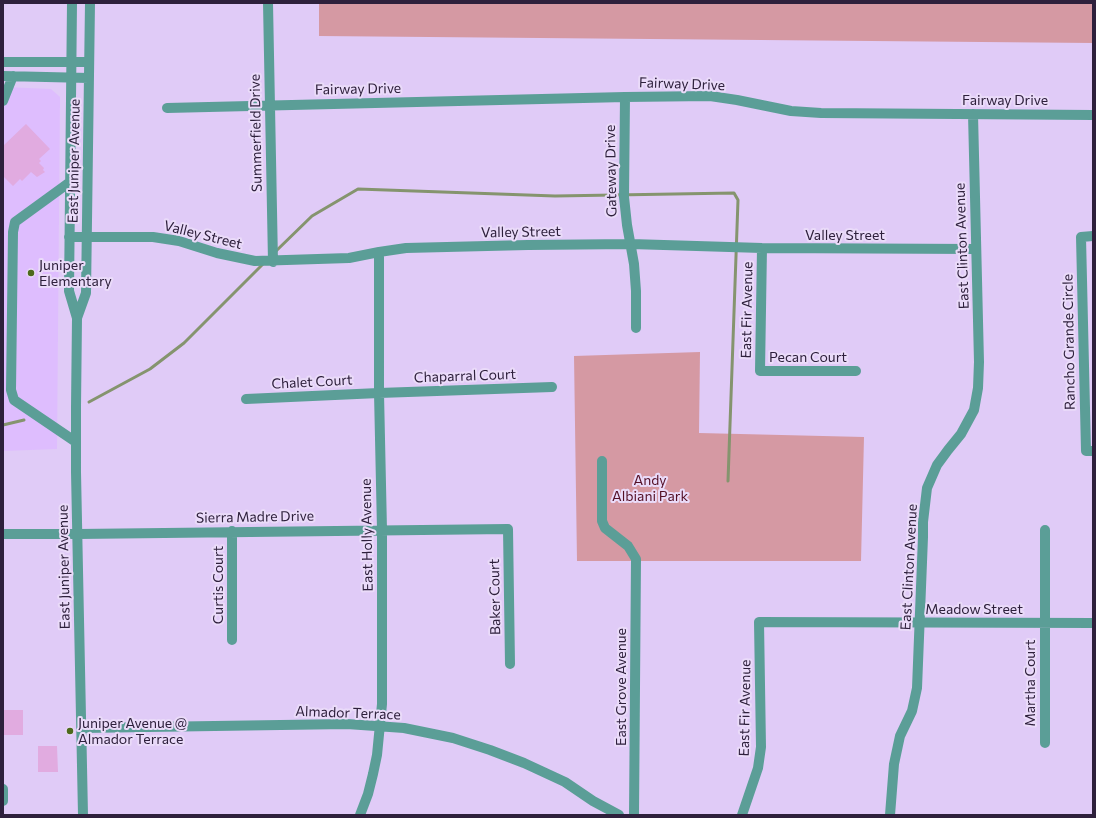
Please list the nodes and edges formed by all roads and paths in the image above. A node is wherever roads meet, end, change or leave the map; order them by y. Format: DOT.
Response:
graph roads {
  1 [pos="72,3"];
  2 [pos="90,3"];
  3 [pos="268,3"];
  4 [pos="3,62"];
  5 [pos="71,62"];
  6 [pos="89,62"];
  7 [pos="8,76"];
  8 [pos="72,77"];
  9 [pos="89,78"];
  10 [pos="624,96"];
  11 [pos="3,101"];
  12 [pos="270,105"];
  13 [pos="167,108"];
  14 [pos="973,114"];
  15 [pos="1093,115"];
  16 [pos="70,182"];
  17 [pos="1093,236"];
  18 [pos="69,237"];
  19 [pos="87,237"];
  20 [pos="631,244"];
  21 [pos="762,248"];
  22 [pos="976,249"];
  23 [pos="378,252"];
  24 [pos="273,262"];
  25 [pos="77,318"];
  26 [pos="636,328"];
  27 [pos="760,371"];
  28 [pos="856,371"];
  29 [pos="552,388"];
  30 [pos="379,392"];
  31 [pos="246,399"];
  32 [pos="76,442"];
  33 [pos="1093,451"];
  34 [pos="602,461"];
  35 [pos="508,529"];
  36 [pos="382,530"];
  37 [pos="1045,530"];
  38 [pos="232,531"];
  39 [pos="3,534"];
  40 [pos="78,534"];
  41 [pos="760,622"];
  42 [pos="920,623"];
  43 [pos="1044,623"];
  44 [pos="1093,623"];
  45 [pos="232,640"];
  46 [pos="510,664"];
  47 [pos="380,726"];
  48 [pos="82,728"];
  49 [pos="1045,743"];
  50 [pos="3,789"];
  51 [pos="3,801"];
  52 [pos="83,815"];
  53 [pos="360,815"];
  54 [pos="619,815"];
  55 [pos="634,815"];
  56 [pos="742,815"];
  57 [pos="890,815"];
  1 -- 5 [label="street, East Juniper Avenue"];
  2 -- 6 [label="street, East Juniper Avenue"];
  3 -- 12 [label="street, Summerfield Drive"];
  4 -- 5 [label="street"];
  5 -- 6 [label="street"];
  5 -- 8 [label="street, East Juniper Avenue"];
  6 -- 9 [label="street, East Juniper Avenue"];
  7 -- 8 [label="street"];
  7 -- 11 [label="street"];
  8 -- 9 [label="street"];
  8 -- 16 [label="street, East Juniper Avenue"];
  9 -- 19 [label="street, East Juniper Avenue"];
  10 -- 12 [label="street, Fairway Drive"];
  10 -- 14 [label="street, Fairway Drive"];
  10 -- 20 [label="street, Gateway Drive"];
  12 -- 13 [label="street, Fairway Drive"];
  12 -- 24 [label="street, Summerfield Drive"];
  14 -- 15 [label="street, Fairway Drive"];
  14 -- 22 [label="street, East Clinton Avenue"];
  16 -- 18 [label="street, East Juniper Avenue"];
  16 -- 32 [label="street"];
  17 -- 33 [label="street, Rancho Grande Circle"];
  18 -- 19 [label="street, Valley Street"];
  18 -- 25 [label="street, East Juniper Avenue"];
  19 -- 24 [label="street, Valley Street"];
  19 -- 25 [label="street, East Juniper Avenue"];
  20 -- 21 [label="street, Valley Street"];
  20 -- 23 [label="street, Valley Street"];
  20 -- 26 [label="street, Gateway Drive"];
  21 -- 22 [label="street, Valley Street"];
  21 -- 27 [label="street, East Fir Avenue"];
  22 -- 42 [label="street, East Clinton Avenue"];
  23 -- 24 [label="street, Valley Street"];
  23 -- 30 [label="street, East Holly Avenue"];
  25 -- 32 [label="street, East Juniper Avenue"];
  27 -- 28 [label="street, Pecan Court"];
  29 -- 30 [label="street, Chaparral Court"];
  30 -- 31 [label="street, Chalet Court"];
  30 -- 36 [label="street, East Holly Avenue"];
  32 -- 40 [label="street, East Juniper Avenue"];
  34 -- 55 [label="street, East Grove Avenue"];
  35 -- 36 [label="street, Sierra Madre Drive"];
  35 -- 46 [label="street, Baker Court"];
  36 -- 38 [label="street, Sierra Madre Drive"];
  36 -- 47 [label="street, East Holly Avenue"];
  37 -- 43 [label="street, Martha Court"];
  38 -- 40 [label="street, Sierra Madre Drive"];
  38 -- 45 [label="street, Curtis Court"];
  39 -- 40 [label="street, Sierra Madre Drive"];
  40 -- 48 [label="street, East Juniper Avenue"];
  41 -- 42 [label="street, Meadow Street"];
  41 -- 56 [label="street, East Fir Avenue"];
  42 -- 43 [label="street, Meadow Street"];
  42 -- 57 [label="street, East Clinton Avenue"];
  43 -- 44 [label="street, Meadow Street"];
  43 -- 49 [label="street, Martha Court"];
  47 -- 48 [label="street, Almador Terrace"];
  47 -- 53 [label="street, East Holly Avenue"];
  47 -- 54 [label="street, Almador Terrace"];
  48 -- 52 [label="street, East Juniper Avenue"];
  50 -- 51 [label="street"];
}
